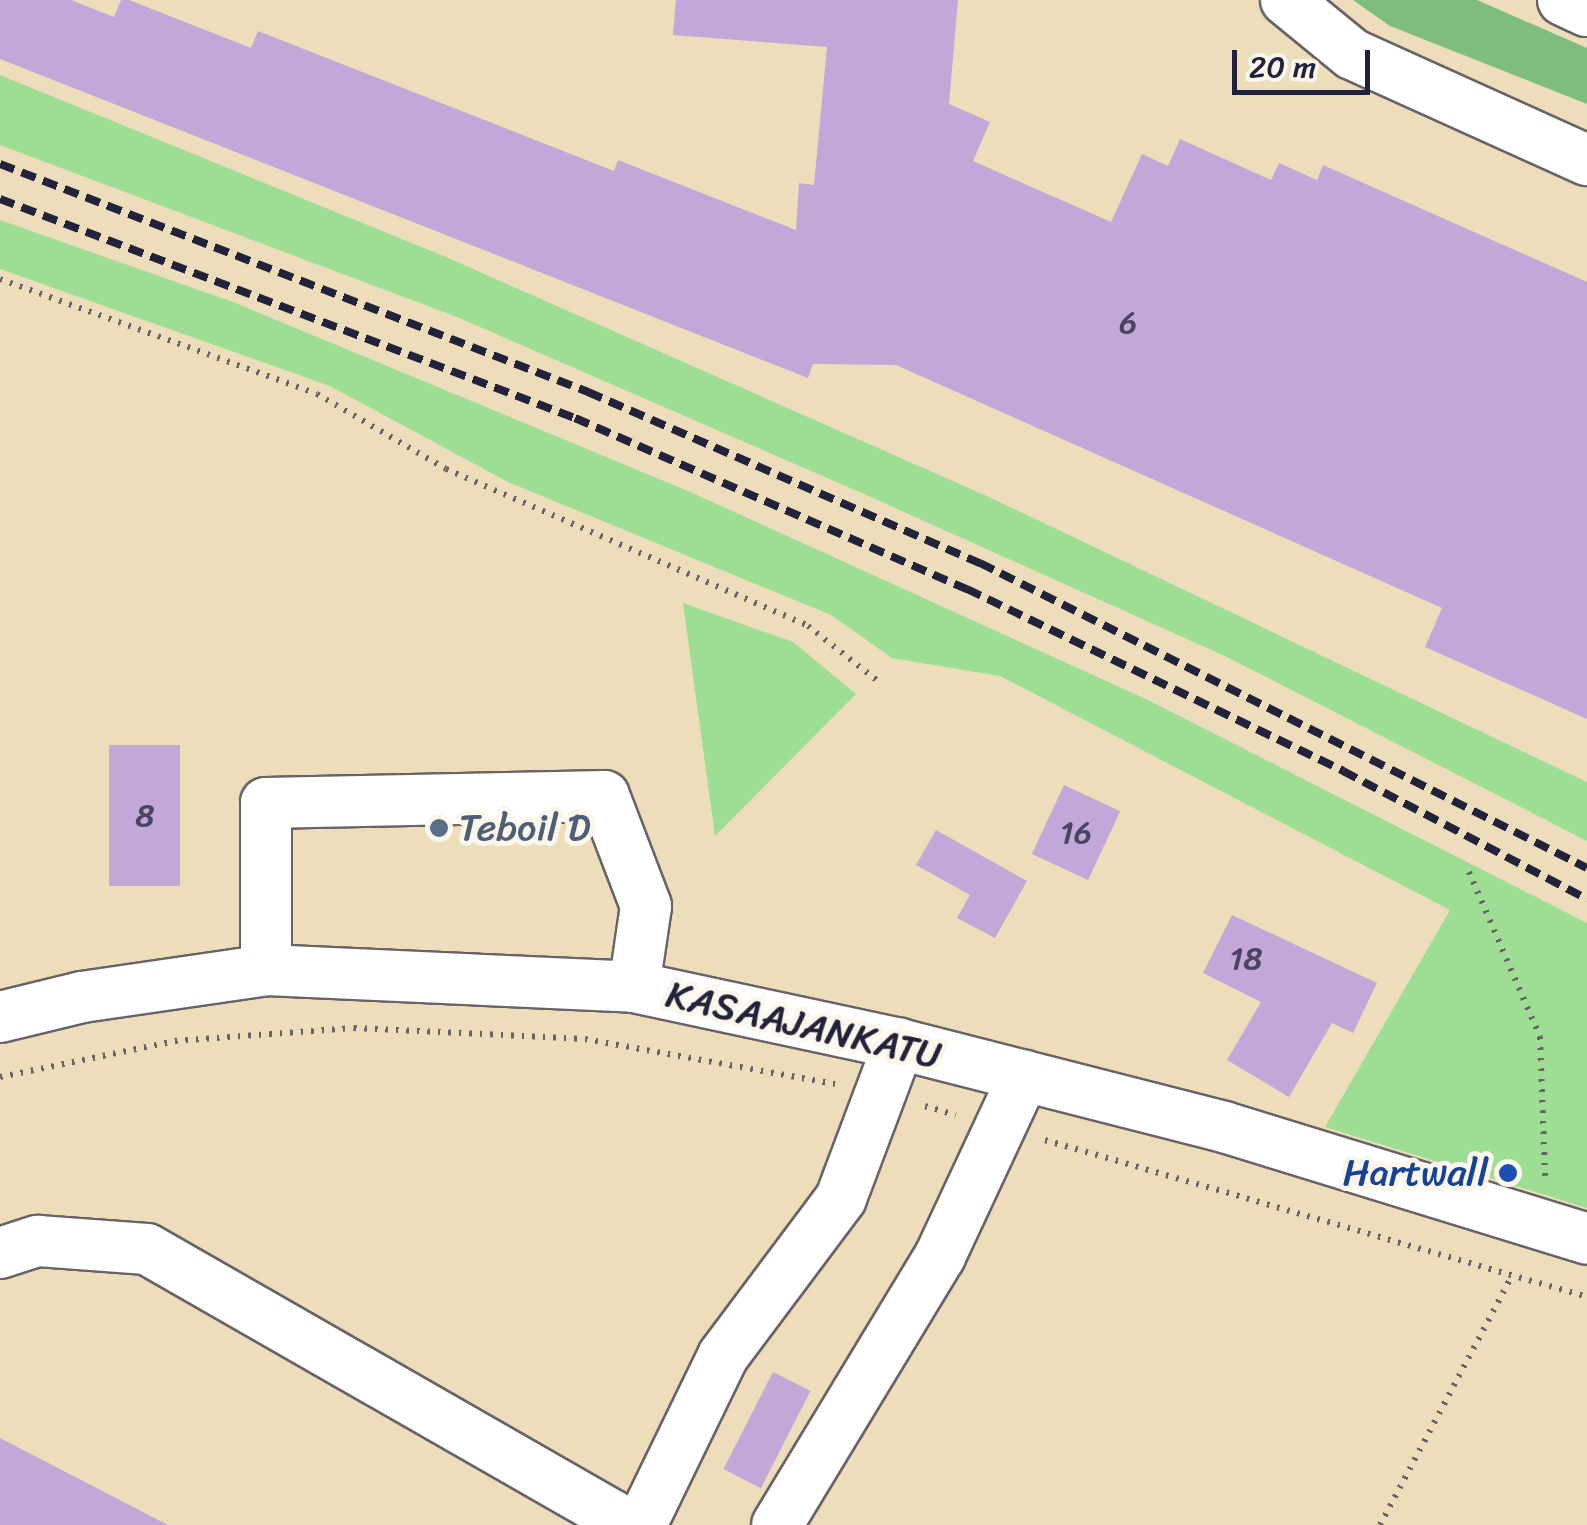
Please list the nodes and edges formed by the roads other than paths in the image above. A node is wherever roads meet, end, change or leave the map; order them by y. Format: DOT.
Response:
graph roads {
  1 [pos="1286,0"];
  2 [pos="1563,0"];
  3 [pos="1587,11"];
  4 [pos="1587,160"];
  5 [pos="266,970"];
  6 [pos="634,987"];
  7 [pos="0,1017"];
  8 [pos="899,1044"];
  9 [pos="1024,1076"];
  10 [pos="1587,1239"];
  11 [pos="0,1253"];
  12 [pos="629,1525"];
  13 [pos="640,1525"];
  14 [pos="777,1525"];
  1 -- 4 [label="street"];
  2 -- 3 [label="street"];
  5 -- 6 [label="street, KASAAJANKATU"];
  5 -- 6 [label="street"];
  5 -- 7 [label="street, KASAAJANKATU"];
  6 -- 8 [label="street, KASAAJANKATU"];
  8 -- 9 [label="street, KASAAJANKATU"];
  8 -- 13 [label="street"];
  9 -- 10 [label="street, KASAAJANKATU"];
  9 -- 14 [label="street"];
  11 -- 12 [label="street"];
}
